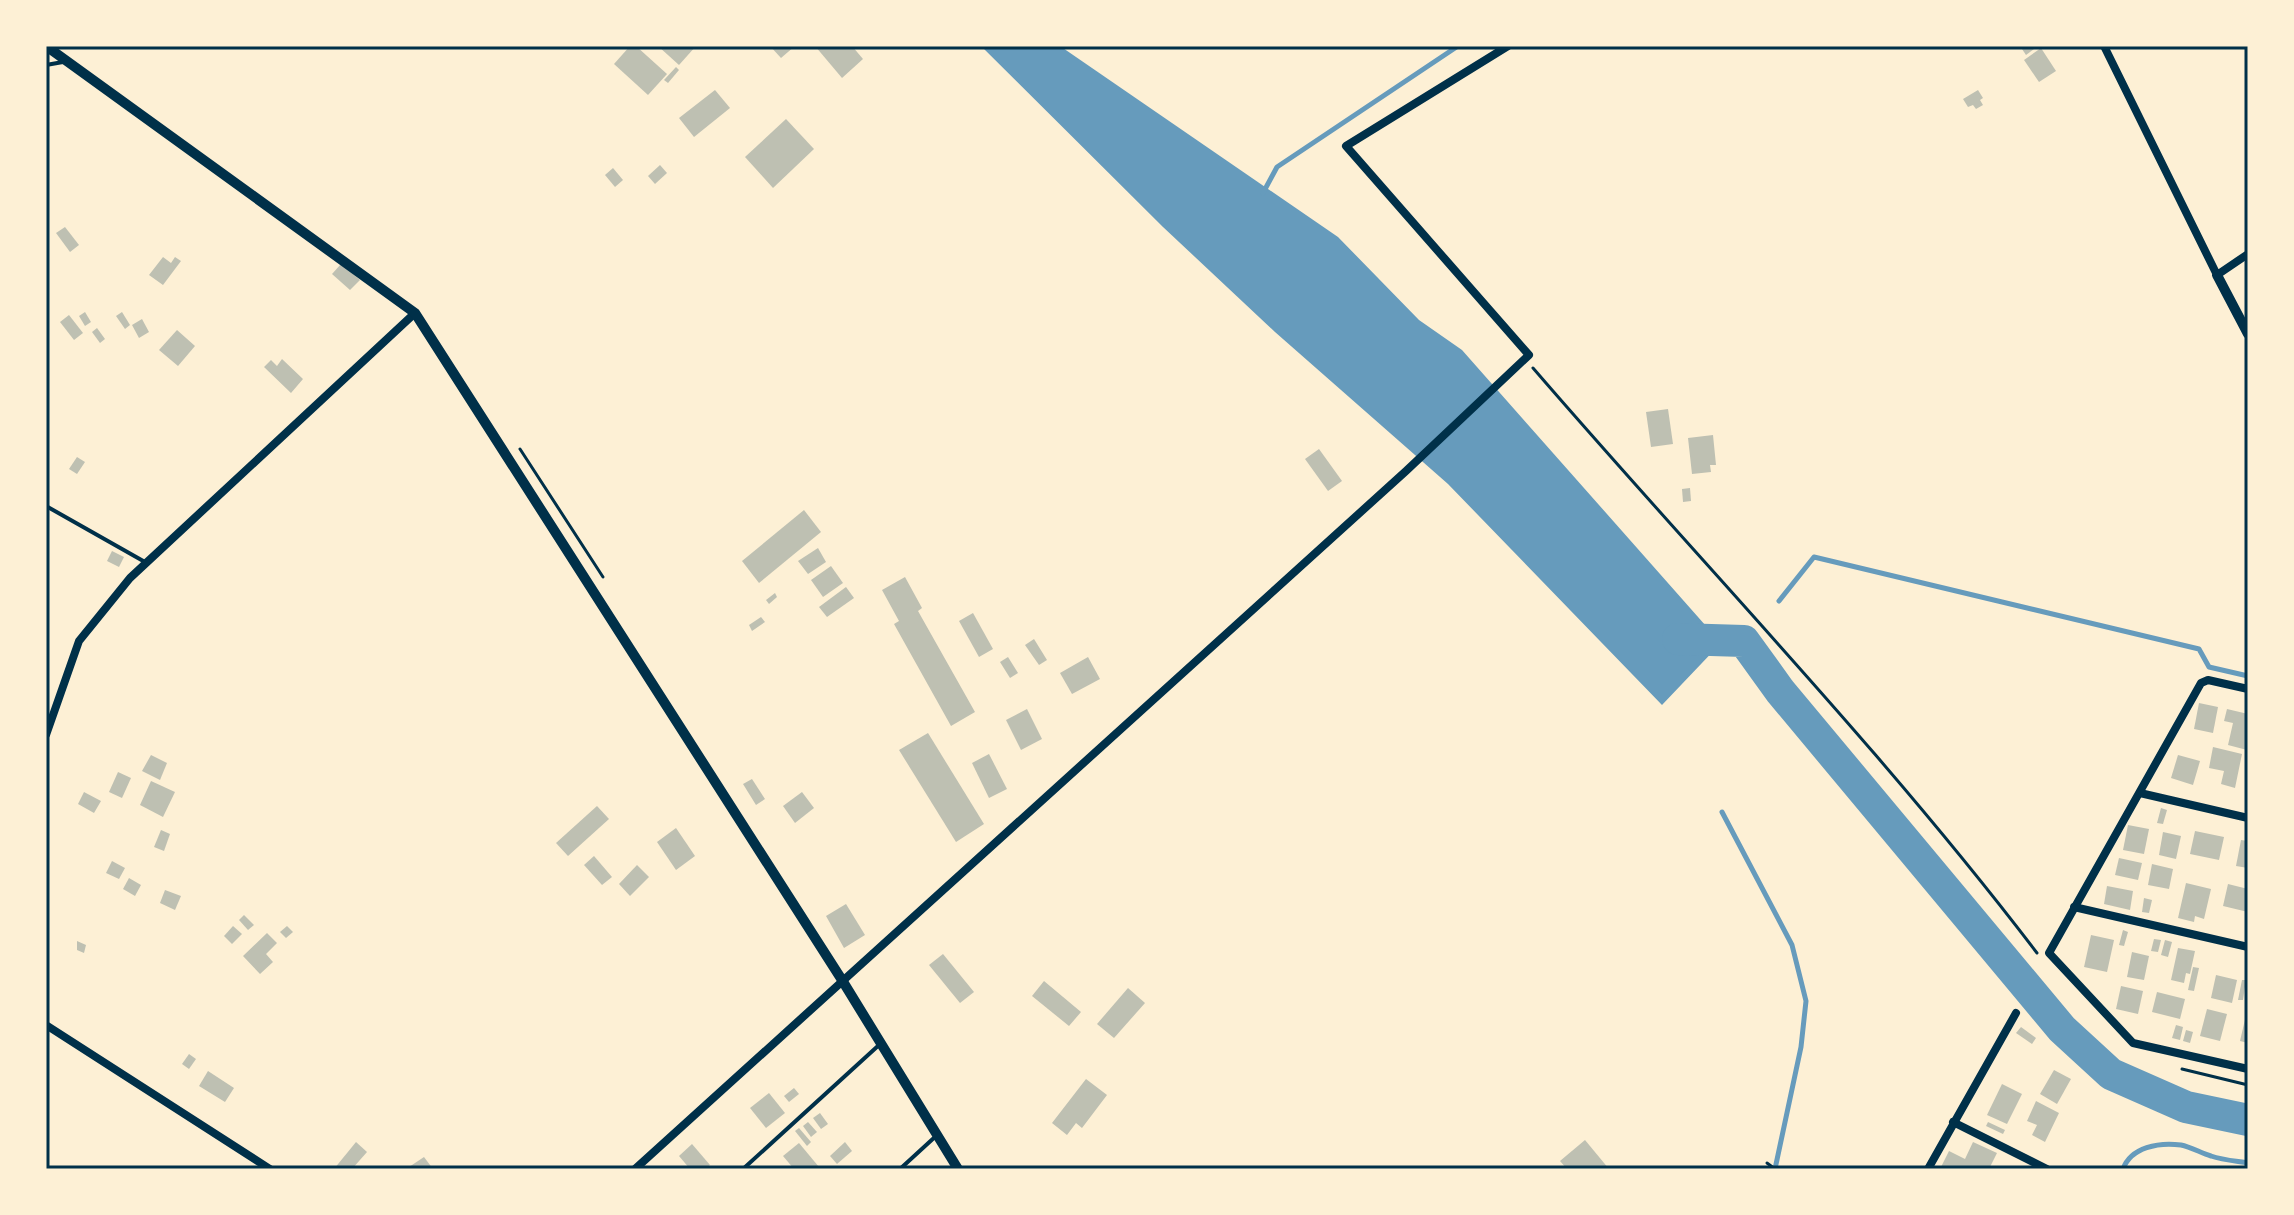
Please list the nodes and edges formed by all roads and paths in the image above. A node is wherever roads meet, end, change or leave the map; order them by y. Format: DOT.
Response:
graph roads {
  1 [pos="46,46"];
  2 [pos="1508,46"];
  3 [pos="2104,46"];
  4 [pos="69,61"];
  5 [pos="46,65"];
  6 [pos="2248,254"];
  7 [pos="2217,275"];
  8 [pos="415,313"];
  9 [pos="2248,334"];
  10 [pos="1525,360"];
  11 [pos="520,448"];
  12 [pos="46,506"];
  13 [pos="146,562"];
  14 [pos="603,577"];
  15 [pos="2248,689"];
  16 [pos="46,735"];
  17 [pos="2140,793"];
  18 [pos="2248,818"];
  19 [pos="2074,907"];
  20 [pos="2248,947"];
  21 [pos="2041,959"];
  22 [pos="842,980"];
  23 [pos="2016,1013"];
  24 [pos="46,1025"];
  25 [pos="881,1043"];
  26 [pos="2172,1066"];
  27 [pos="2248,1069"];
  28 [pos="2248,1085"];
  29 [pos="1953,1122"];
  30 [pos="938,1135"];
  31 [pos="1767,1163"];
  32 [pos="270,1169"];
  33 [pos="635,1169"];
  34 [pos="743,1169"];
  35 [pos="900,1169"];
  36 [pos="958,1169"];
  37 [pos="1775,1169"];
  38 [pos="1928,1169"];
  39 [pos="2047,1169"];
  1 -- 4 [label="street"];
  2 -- 10 [label="street"];
  3 -- 7 [label="street"];
  4 -- 5 [label="lane"];
  4 -- 8 [label="street"];
  6 -- 7 [label="street"];
  7 -- 9 [label="street"];
  8 -- 13 [label="street"];
  8 -- 22 [label="street"];
  10 -- 21 [label="path"];
  10 -- 22 [label="street"];
  11 -- 14 [label="path"];
  12 -- 13 [label="lane"];
  13 -- 16 [label="street"];
  15 -- 17 [label="street"];
  17 -- 18 [label="street"];
  17 -- 19 [label="street"];
  19 -- 20 [label="street"];
  19 -- 27 [label="street"];
  22 -- 25 [label="street"];
  22 -- 33 [label="street"];
  23 -- 29 [label="street"];
  24 -- 32 [label="street"];
  25 -- 30 [label="street"];
  25 -- 34 [label="lane"];
  26 -- 28 [label="path"];
  29 -- 38 [label="street"];
  29 -- 39 [label="street"];
  30 -- 35 [label="lane"];
  30 -- 36 [label="street"];
  31 -- 37 [label="path"];
}
